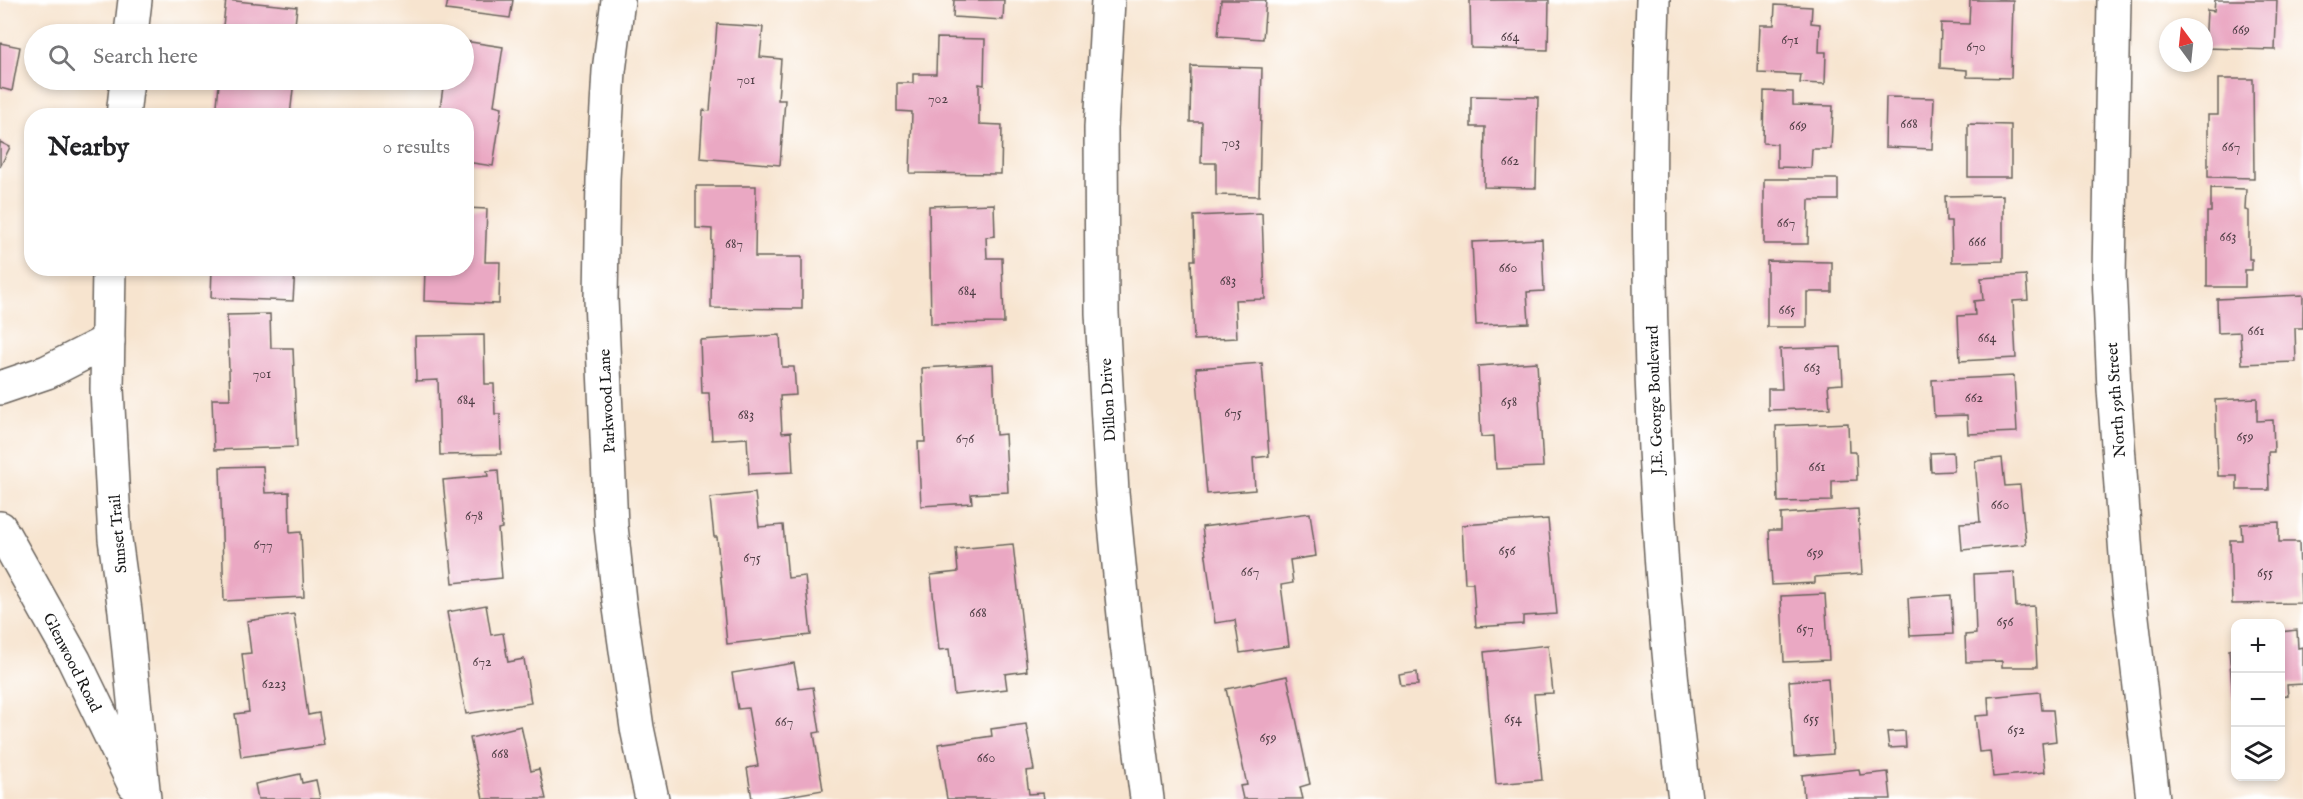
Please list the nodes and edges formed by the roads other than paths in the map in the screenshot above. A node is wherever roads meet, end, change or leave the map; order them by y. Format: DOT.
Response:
graph roads {
  1 [pos="135,0"];
  2 [pos="618,0"];
  3 [pos="1108,0"];
  4 [pos="1653,0"];
  5 [pos="2114,0"];
  6 [pos="132,24"];
  7 [pos="126,90"];
  8 [pos="124,108"];
  9 [pos="110,276"];
  10 [pos="108,341"];
  11 [pos="0,388"];
  12 [pos="0,528"];
  13 [pos="142,799"];
  14 [pos="652,799"];
  15 [pos="1148,799"];
  16 [pos="1685,799"];
  17 [pos="2153,799"];
  1 -- 6 [label="street"];
  2 -- 14 [label="street, Parkwood Lane"];
  3 -- 15 [label="street, Dillon Drive"];
  4 -- 16 [label="street, J.E. George Boulevard"];
  5 -- 17 [label="street, North 59th Street"];
  7 -- 8 [label="street"];
  9 -- 10 [label="street, Sunset Trail"];
  10 -- 11 [label="street"];
  10 -- 13 [label="street, Sunset Trail"];
  12 -- 13 [label="street, Glenwood Road"];
}
